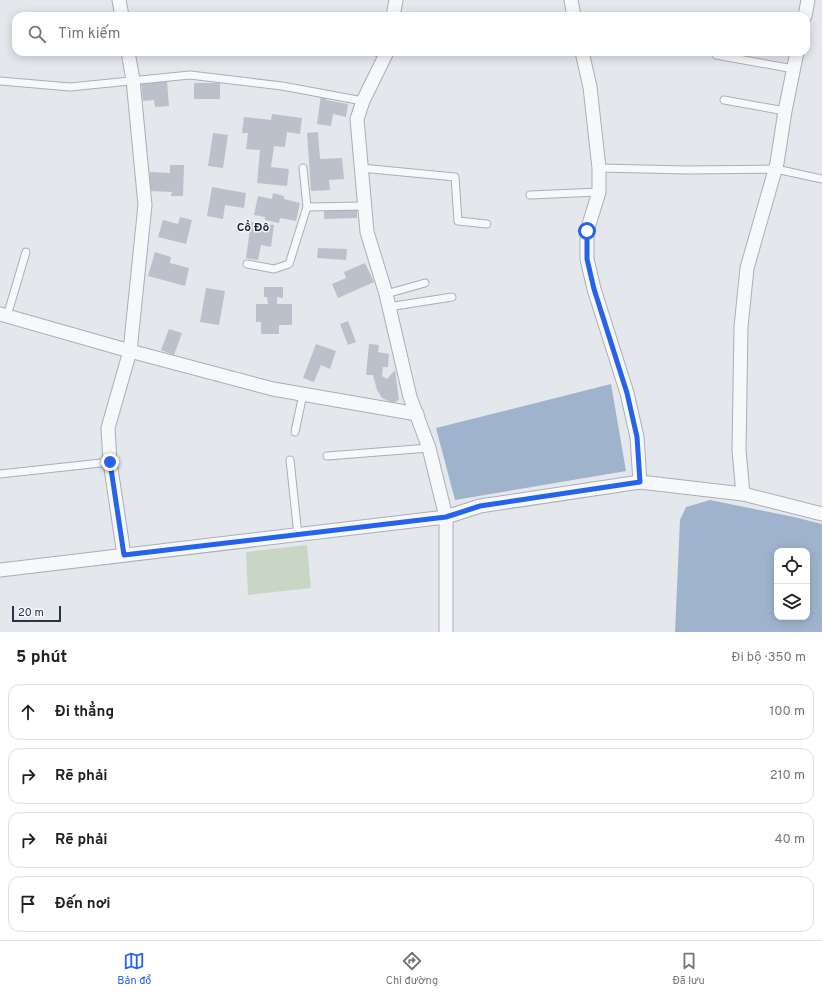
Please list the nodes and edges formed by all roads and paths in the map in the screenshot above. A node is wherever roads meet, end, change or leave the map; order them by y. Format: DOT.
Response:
graph roads {
  1 [pos="119,0"];
  2 [pos="396,0"];
  3 [pos="571,0"];
  4 [pos="808,0"];
  5 [pos="121,12"];
  6 [pos="394,12"];
  7 [pos="573,12"];
  8 [pos="806,12"];
  9 [pos="129,56"];
  10 [pos="382,56"];
  11 [pos="583,56"];
  12 [pos="722,56"];
  13 [pos="796,56"];
  14 [pos="794,69"];
  15 [pos="133,80"];
  16 [pos="0,82"];
  17 [pos="724,100"];
  18 [pos="363,101"];
  19 [pos="785,111"];
  20 [pos="303,168"];
  21 [pos="361,168"];
  22 [pos="599,168"];
  23 [pos="776,169"];
  24 [pos="822,179"];
  25 [pos="599,192"];
  26 [pos="530,195"];
  27 [pos="365,206"];
  28 [pos="307,207"];
  29 [pos="487,224"];
  30 [pos="26,252"];
  31 [pos="247,264"];
  32 [pos="425,283"];
  33 [pos="452,297"];
  34 [pos="387,301"];
  35 [pos="4,315"];
  36 [pos="130,351"];
  37 [pos="303,394"];
  38 [pos="417,414"];
  39 [pos="295,432"];
  40 [pos="429,448"];
  41 [pos="327,456"];
  42 [pos="290,460"];
  43 [pos="110,462"];
  44 [pos="0,474"];
  45 [pos="640,482"];
  46 [pos="742,494"];
  47 [pos="822,514"];
  48 [pos="446,517"];
  49 [pos="298,535"];
  50 [pos="124,555"];
  51 [pos="0,570"];
  52 [pos="446,632"];
  1 -- 5 [label="street"];
  2 -- 6 [label="street"];
  3 -- 7 [label="street"];
  4 -- 8 [label="street"];
  9 -- 15 [label="street"];
  10 -- 18 [label="street"];
  11 -- 22 [label="street"];
  12 -- 14 [label="lane"];
  13 -- 14 [label="street"];
  14 -- 19 [label="street"];
  15 -- 16 [label="lane"];
  15 -- 18 [label="lane"];
  15 -- 36 [label="street"];
  17 -- 19 [label="lane"];
  18 -- 21 [label="street"];
  19 -- 23 [label="street"];
  20 -- 28 [label="lane"];
  21 -- 27 [label="street"];
  21 -- 29 [label="lane"];
  22 -- 23 [label="lane"];
  22 -- 25 [label="street"];
  23 -- 24 [label="lane"];
  23 -- 46 [label="street"];
  25 -- 26 [label="lane"];
  25 -- 45 [label="street"];
  27 -- 28 [label="lane"];
  27 -- 34 [label="street"];
  28 -- 31 [label="lane"];
  30 -- 35 [label="lane"];
  32 -- 34 [label="lane"];
  33 -- 34 [label="lane"];
  34 -- 38 [label="street"];
  35 -- 36 [label="street"];
  36 -- 37 [label="street"];
  36 -- 43 [label="street"];
  37 -- 38 [label="street"];
  37 -- 39 [label="lane"];
  38 -- 40 [label="street"];
  40 -- 41 [label="lane"];
  40 -- 48 [label="street"];
  42 -- 49 [label="lane"];
  43 -- 44 [label="lane"];
  43 -- 50 [label="street"];
  45 -- 46 [label="street"];
  45 -- 48 [label="street"];
  46 -- 47 [label="street"];
  48 -- 49 [label="street"];
  48 -- 52 [label="street"];
  49 -- 50 [label="street"];
  50 -- 51 [label="street"];
}
